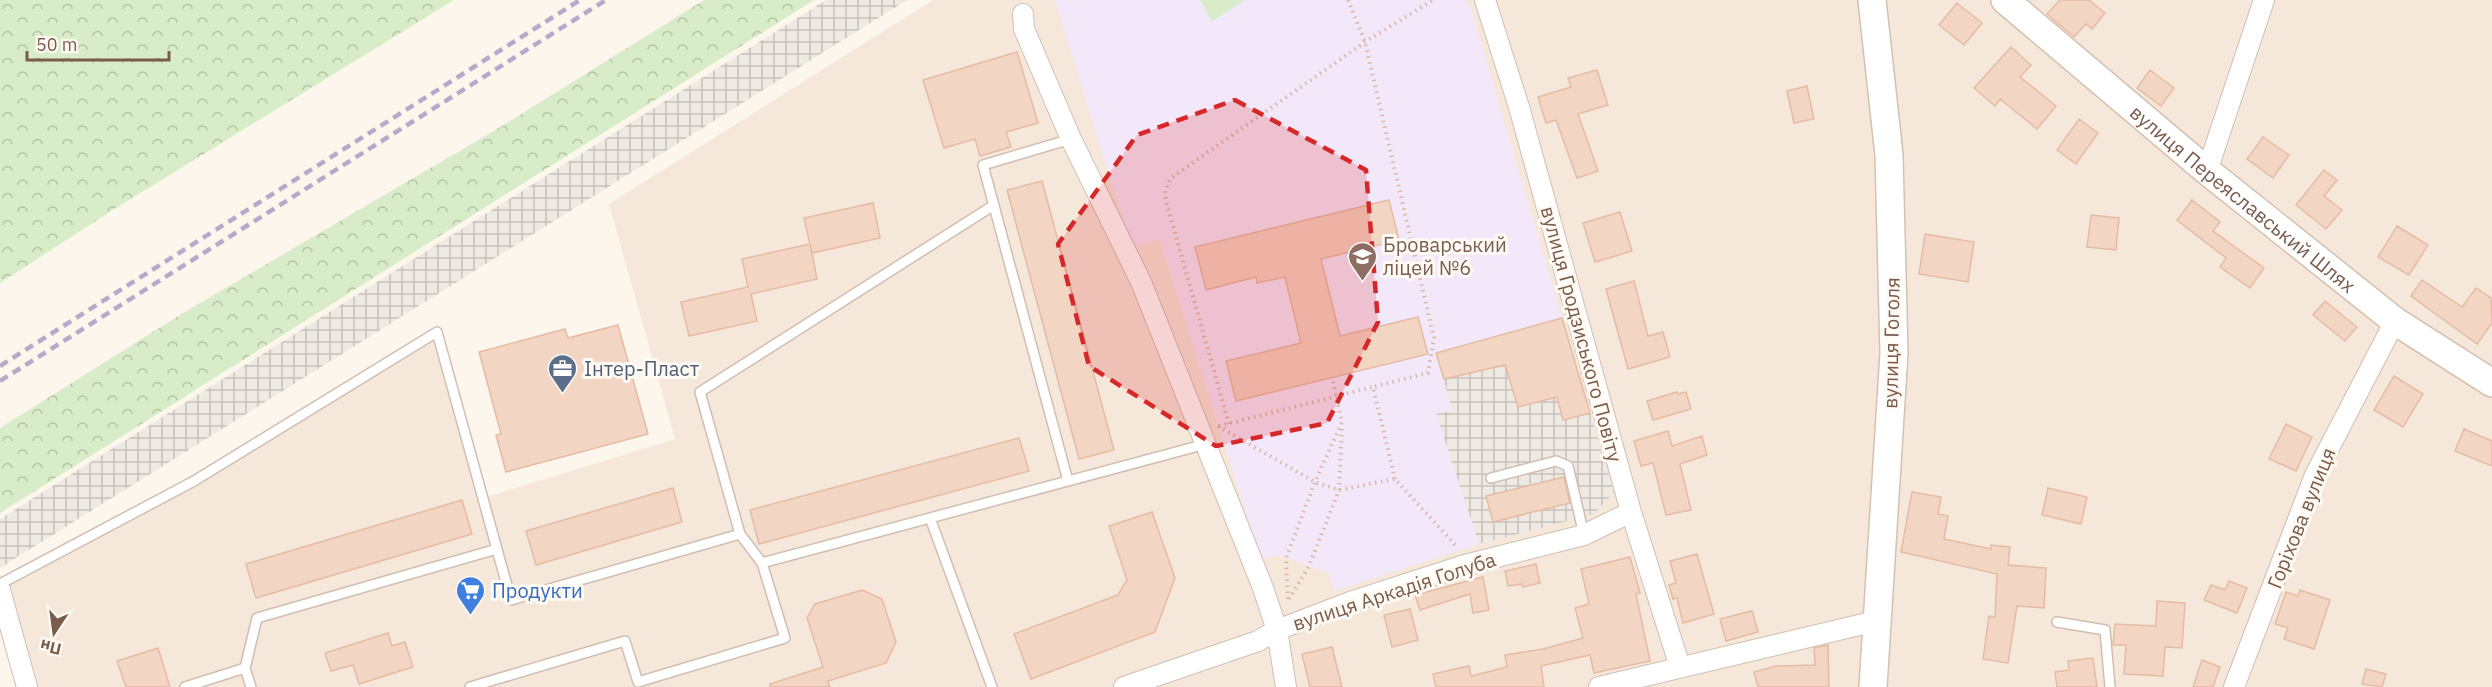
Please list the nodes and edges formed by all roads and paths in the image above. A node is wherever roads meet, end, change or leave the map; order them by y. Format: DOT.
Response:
graph roads {
  1 [pos="1348,0"];
  2 [pos="1433,0"];
  3 [pos="1485,0"];
  4 [pos="1872,0"];
  5 [pos="2005,0"];
  6 [pos="2264,0"];
  7 [pos="1023,14"];
  8 [pos="1365,42"];
  9 [pos="1071,139"];
  10 [pos="2207,171"];
  11 [pos="994,205"];
  12 [pos="2395,321"];
  13 [pos="1332,378"];
  14 [pos="2492,383"];
  15 [pos="1373,387"];
  16 [pos="1336,397"];
  17 [pos="1342,422"];
  18 [pos="1229,424"];
  19 [pos="1208,434"];
  20 [pos="1491,478"];
  21 [pos="1395,479"];
  22 [pos="1068,482"];
  23 [pos="1315,482"];
  24 [pos="1339,490"];
  25 [pos="1631,512"];
  26 [pos="930,518"];
  27 [pos="740,534"];
  28 [pos="1584,535"];
  29 [pos="497,549"];
  30 [pos="762,563"];
  31 [pos="1465,565"];
  32 [pos="0,584"];
  33 [pos="0,590"];
  34 [pos="1288,600"];
  35 [pos="1876,621"];
  36 [pos="2057,622"];
  37 [pos="1277,630"];
  38 [pos="245,668"];
  39 [pos="1680,668"];
  40 [pos="27,687"];
  41 [pos="185,687"];
  42 [pos="251,687"];
  43 [pos="470,687"];
  44 [pos="992,687"];
  45 [pos="1124,687"];
  46 [pos="1286,687"];
  47 [pos="1599,687"];
  48 [pos="1873,687"];
  49 [pos="2110,687"];
  50 [pos="2234,687"];
  1 -- 8 [label="path"];
  2 -- 8 [label="path"];
  3 -- 25 [label="street, вулиця Гродзиського Повіту"];
  4 -- 35 [label="street, вулиця Гоголя"];
  5 -- 10 [label="street, вулиця Переяславський Шлях"];
  6 -- 10 [label="street"];
  7 -- 9 [label="street"];
  8 -- 15 [label="path"];
  8 -- 18 [label="path"];
  9 -- 11 [label="lane"];
  9 -- 19 [label="street"];
  10 -- 12 [label="street, вулиця Переяславський Шлях"];
  11 -- 22 [label="lane"];
  11 -- 27 [label="lane"];
  12 -- 14 [label="street, вулиця Переяславський Шлях"];
  12 -- 50 [label="street, Горіхова вулиця"];
  13 -- 16 [label="path"];
  15 -- 16 [label="path"];
  15 -- 21 [label="path"];
  16 -- 17 [label="path"];
  16 -- 18 [label="path"];
  17 -- 23 [label="path"];
  17 -- 24 [label="path"];
  18 -- 19 [label="path"];
  19 -- 22 [label="lane"];
  19 -- 23 [label="path"];
  19 -- 37 [label="street"];
  20 -- 28 [label="lane"];
  21 -- 24 [label="path"];
  21 -- 31 [label="path"];
  22 -- 26 [label="lane"];
  23 -- 24 [label="path"];
  23 -- 34 [label="path"];
  24 -- 34 [label="path"];
  25 -- 28 [label="street, вулиця Аркадія Голуба"];
  25 -- 39 [label="street, вулиця Гродзиського Повіту"];
  26 -- 30 [label="lane"];
  26 -- 44 [label="lane"];
  27 -- 29 [label="lane"];
  27 -- 30 [label="lane"];
  28 -- 31 [label="street, вулиця Аркадія Голуба"];
  29 -- 32 [label="lane"];
  29 -- 38 [label="lane"];
  30 -- 43 [label="lane"];
  31 -- 37 [label="street, вулиця Аркадія Голуба"];
  33 -- 40 [label="street"];
  34 -- 37 [label="path"];
  35 -- 39 [label="street"];
  35 -- 48 [label="street, вулиця Гоголя"];
  36 -- 49 [label="lane"];
  37 -- 45 [label="street, вулиця Аркадія Голуба"];
  37 -- 46 [label="street"];
  38 -- 41 [label="lane"];
  38 -- 42 [label="lane"];
  39 -- 47 [label="street"];
}
